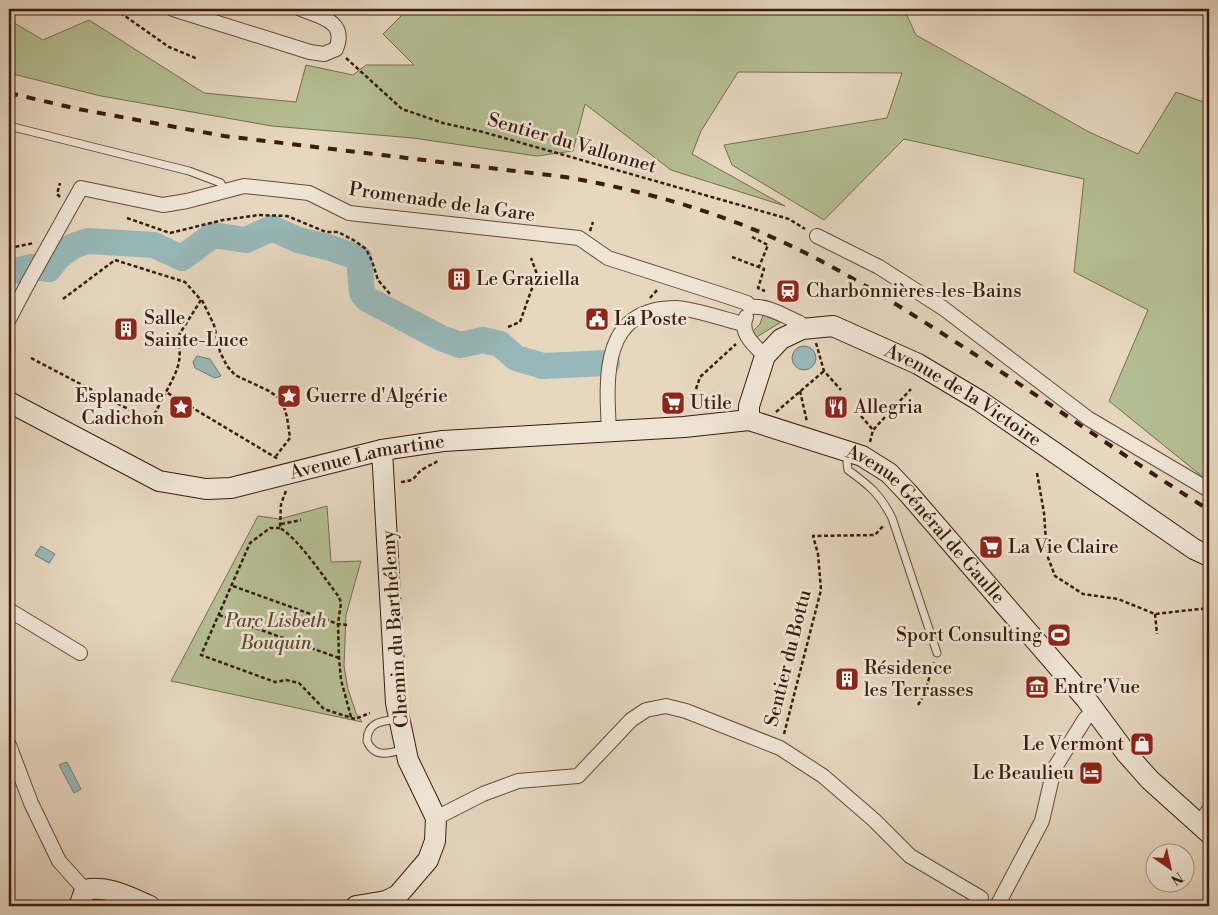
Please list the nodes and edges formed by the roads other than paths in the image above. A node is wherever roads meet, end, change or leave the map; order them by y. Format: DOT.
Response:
graph roads {
  1 [pos="173,9"];
  2 [pos="301,9"];
  3 [pos="9,126"];
  4 [pos="223,190"];
  5 [pos="817,236"];
  6 [pos="750,307"];
  7 [pos="9,319"];
  8 [pos="743,324"];
  9 [pos="808,334"];
  10 [pos="764,356"];
  11 [pos="9,402"];
  12 [pos="749,420"];
  13 [pos="609,431"];
  14 [pos="859,449"];
  15 [pos="382,450"];
  16 [pos="1209,490"];
  17 [pos="1209,556"];
  18 [pos="9,610"];
  19 [pos="80,653"];
  20 [pos="937,653"];
  21 [pos="1094,711"];
  22 [pos="388,720"];
  23 [pos="9,745"];
  24 [pos="404,749"];
  25 [pos="436,818"];
  26 [pos="1206,823"];
  27 [pos="84,898"];
  28 [pos="981,898"];
  29 [pos="150,906"];
  30 [pos="356,906"];
  31 [pos="996,906"];
  1 -- 2 [label="street"];
  3 -- 4 [label="lane"];
  4 -- 6 [label="street, Promenade de la Gare"];
  4 -- 7 [label="street, Promenade de la Gare, bridge"];
  5 -- 16 [label="street"];
  6 -- 8 [label="street"];
  6 -- 9 [label="street, Promenade de la Gare"];
  8 -- 10 [label="street"];
  8 -- 13 [label="street"];
  9 -- 10 [label="street, Avenue de la Victoire"];
  9 -- 17 [label="street, Avenue de la Victoire"];
  10 -- 12 [label="street"];
  11 -- 15 [label="street, Avenue Lamartine"];
  12 -- 13 [label="street, Avenue Lamartine"];
  12 -- 14 [label="street, Avenue Général de Gaulle"];
  13 -- 15 [label="street, Avenue Lamartine"];
  14 -- 20 [label="lane"];
  14 -- 21 [label="street, Avenue Général de Gaulle"];
  15 -- 22 [label="street, Chemin du Barthélemy"];
  18 -- 19 [label="street"];
  21 -- 26 [label="street, Avenue Général de Gaulle"];
  21 -- 31 [label="street"];
  22 -- 24 [label="street, Chemin du Barthélemy"];
  22 -- 24 [label="lane"];
  23 -- 27 [label="street"];
  24 -- 25 [label="street, Chemin du Barthélemy"];
  25 -- 28 [label="street"];
  25 -- 30 [label="street, Chemin du Barthélemy"];
  27 -- 29 [label="street"];
}
